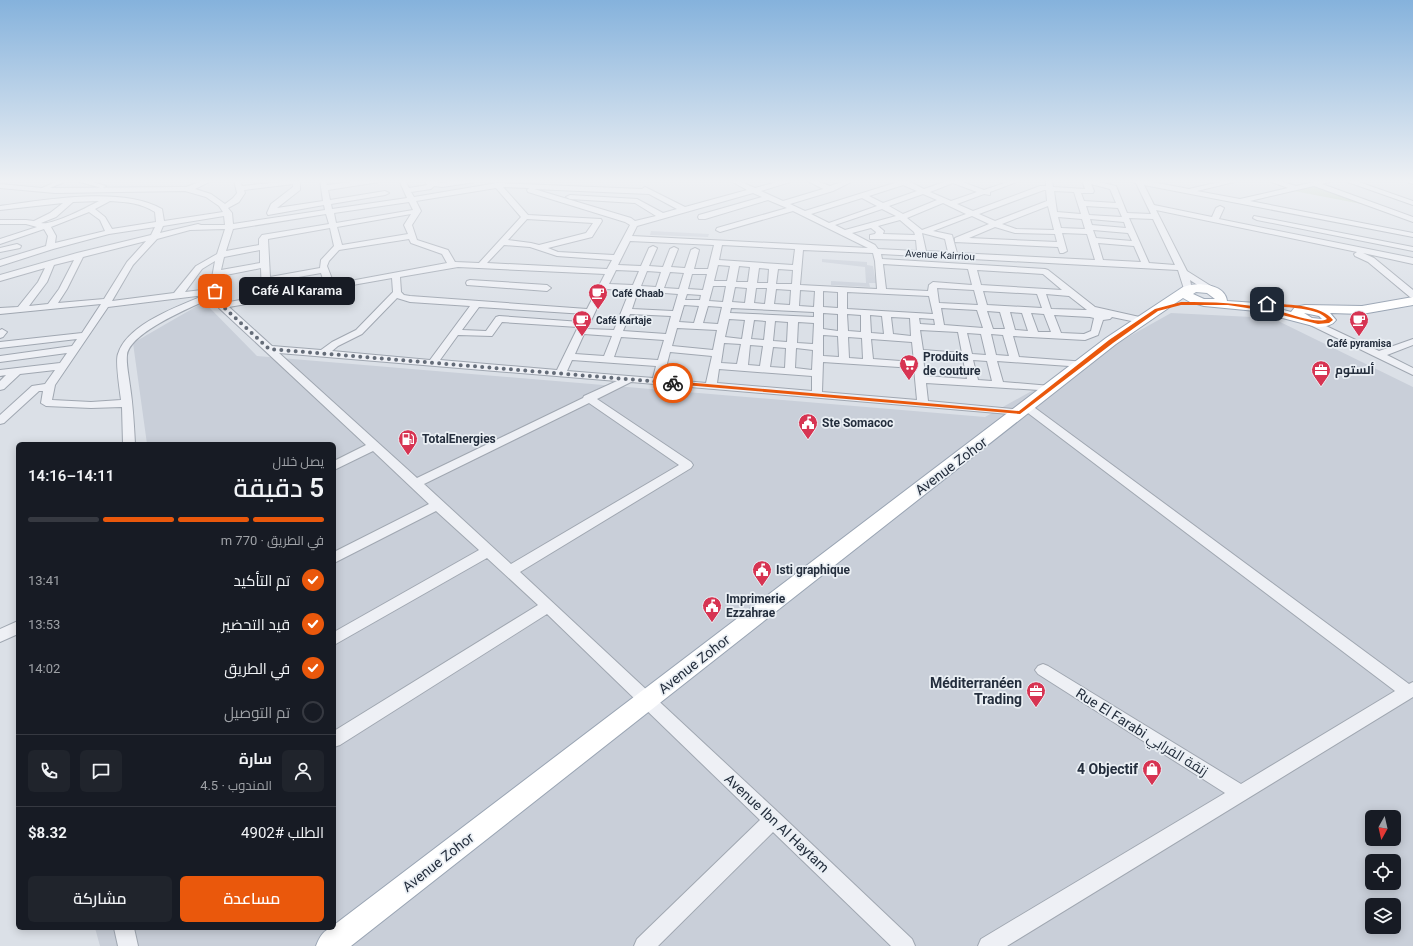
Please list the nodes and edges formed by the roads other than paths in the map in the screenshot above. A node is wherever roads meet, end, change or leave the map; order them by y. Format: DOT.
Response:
graph roads {
  1 [pos="25,224"];
  2 [pos="34,224"];
  3 [pos="54,224"];
  4 [pos="107,224"];
  5 [pos="160,224"];
  6 [pos="199,224"];
  7 [pos="244,224"];
  8 [pos="339,224"];
  9 [pos="409,224"];
  10 [pos="518,224"];
  11 [pos="596,224"];
  12 [pos="633,224"];
  13 [pos="713,224"];
  14 [pos="872,224"];
  15 [pos="911,224"];
  16 [pos="946,224"];
  17 [pos="995,224"];
  18 [pos="1056,224"];
  19 [pos="1087,224"];
  20 [pos="1129,224"];
  21 [pos="1160,224"];
  22 [pos="1235,224"];
  23 [pos="1255,224"];
  24 [pos="1287,224"];
  25 [pos="1341,224"];
  26 [pos="1352,224"];
  27 [pos="333,225"];
  28 [pos="829,225"];
  29 [pos="230,226"];
  30 [pos="1296,226"];
  31 [pos="47,227"];
  32 [pos="190,228"];
  33 [pos="986,228"];
  34 [pos="1253,228"];
  35 [pos="1305,228"];
  36 [pos="6,229"];
  37 [pos="1058,231"];
  38 [pos="1132,231"];
  39 [pos="110,232"];
  40 [pos="845,233"];
  41 [pos="1090,233"];
  42 [pos="1399,233"];
  43 [pos="921,234"];
  44 [pos="1339,235"];
  45 [pos="155,236"];
  46 [pos="412,236"];
  47 [pos="879,236"];
  48 [pos="1413,236"];
  49 [pos="1303,238"];
  50 [pos="860,240"];
  51 [pos="954,240"];
  52 [pos="4,241"];
  53 [pos="991,241"];
  54 [pos="502,242"];
  55 [pos="625,242"];
  56 [pos="1323,242"];
  57 [pos="51,243"];
  58 [pos="739,244"];
  59 [pos="1137,244"];
  60 [pos="1062,245"];
  61 [pos="1399,246"];
  62 [pos="18,247"];
  63 [pos="718,247"];
  64 [pos="799,247"];
  65 [pos="263,248"];
  66 [pos="338,248"];
  67 [pos="538,248"];
  68 [pos="653,248"];
  69 [pos="674,249"];
  70 [pos="1413,249"];
  71 [pos="0,250"];
  72 [pos="695,250"];
  73 [pos="876,251"];
  74 [pos="220,254"];
  75 [pos="922,254"];
  76 [pos="0,255"];
  77 [pos="950,255"];
  78 [pos="80,256"];
  79 [pos="618,258"];
  80 [pos="997,258"];
  81 [pos="1406,259"];
  82 [pos="879,261"];
  83 [pos="1065,261"];
  84 [pos="714,262"];
  85 [pos="0,263"];
  86 [pos="1100,263"];
  87 [pos="50,264"];
  88 [pos="482,264"];
  89 [pos="735,264"];
  90 [pos="265,265"];
  91 [pos="452,265"];
  92 [pos="755,265"];
  93 [pos="1146,265"];
  94 [pos="1413,265"];
  95 [pos="774,266"];
  96 [pos="972,267"];
  97 [pos="644,268"];
  98 [pos="797,268"];
  99 [pos="324,270"];
  100 [pos="612,270"];
  101 [pos="666,270"];
  102 [pos="1182,270"];
  103 [pos="689,271"];
  104 [pos="711,272"];
  105 [pos="216,274"];
  106 [pos="396,275"];
  107 [pos="0,278"];
  108 [pos="951,278"];
  109 [pos="996,278"];
  110 [pos="266,280"];
  111 [pos="470,283"];
  112 [pos="709,283"];
  113 [pos="731,284"];
  114 [pos="752,285"];
  115 [pos="330,286"];
  116 [pos="603,286"];
  117 [pos="772,286"];
  118 [pos="977,287"];
  119 [pos="547,288"];
  120 [pos="635,288"];
  121 [pos="796,288"];
  122 [pos="819,288"];
  123 [pos="659,290"];
  124 [pos="842,290"];
  125 [pos="1188,290"];
  126 [pos="1040,291"];
  127 [pos="215,292"];
  128 [pos="682,292"];
  129 [pos="1019,292"];
  130 [pos="1071,292"];
  131 [pos="706,293"];
  132 [pos="397,294"];
  133 [pos="933,294"];
  134 [pos="177,295"];
  135 [pos="1413,295"];
  136 [pos="1212,297"];
  137 [pos="267,298"];
  138 [pos="1413,301"];
  139 [pos="680,302"];
  140 [pos="107,303"];
  141 [pos="887,303"];
  142 [pos="476,304"];
  143 [pos="703,304"];
  144 [pos="866,304"];
  145 [pos="727,305"];
  146 [pos="935,305"];
  147 [pos="51,306"];
  148 [pos="222,306"];
  149 [pos="910,306"];
  150 [pos="749,307"];
  151 [pos="960,307"];
  152 [pos="982,308"];
  153 [pos="22,309"];
  154 [pos="1004,309"];
  155 [pos="1413,309"];
  156 [pos="0,311"];
  157 [pos="626,311"];
  158 [pos="844,311"];
  159 [pos="590,312"];
  160 [pos="1048,312"];
  161 [pos="770,313"];
  162 [pos="1097,313"];
  163 [pos="677,314"];
  164 [pos="793,314"];
  165 [pos="1307,314"];
  166 [pos="819,315"];
  167 [pos="1149,315"];
  168 [pos="725,316"];
  169 [pos="750,317"];
  170 [pos="938,317"];
  171 [pos="1329,321"];
  172 [pos="673,325"];
  173 [pos="698,326"];
  174 [pos="723,327"];
  175 [pos="916,327"];
  176 [pos="583,328"];
  177 [pos="940,328"];
  178 [pos="962,330"];
  179 [pos="987,331"];
  180 [pos="456,332"];
  181 [pos="818,332"];
  182 [pos="1009,333"];
  183 [pos="617,334"];
  184 [pos="843,334"];
  185 [pos="85,335"];
  186 [pos="1034,335"];
  187 [pos="866,336"];
  188 [pos="1057,336"];
  189 [pos="670,337"];
  190 [pos="889,337"];
  191 [pos="1343,338"];
  192 [pos="917,339"];
  193 [pos="721,340"];
  194 [pos="745,342"];
  195 [pos="1413,342"];
  196 [pos="769,343"];
  197 [pos="0,345"];
  198 [pos="791,345"];
  199 [pos="818,347"];
  200 [pos="76,349"];
  201 [pos="269,349"];
  202 [pos="666,349"];
  203 [pos="324,353"];
  204 [pos="718,353"];
  205 [pos="918,353"];
  206 [pos="1378,355"];
  207 [pos="968,356"];
  208 [pos="568,357"];
  209 [pos="991,358"];
  210 [pos="0,359"];
  211 [pos="818,359"];
  212 [pos="608,360"];
  213 [pos="844,360"];
  214 [pos="1015,360"];
  215 [pos="868,362"];
  216 [pos="433,363"];
  217 [pos="662,363"];
  218 [pos="1082,364"];
  219 [pos="919,365"];
  220 [pos="63,366"];
  221 [pos="715,366"];
  222 [pos="742,368"];
  223 [pos="764,369"];
  224 [pos="17,371"];
  225 [pos="790,371"];
  226 [pos="1413,372"];
  227 [pos="0,373"];
  228 [pos="817,373"];
  229 [pos="560,374"];
  230 [pos="629,379"];
  231 [pos="920,379"];
  232 [pos="657,381"];
  233 [pos="973,383"];
  234 [pos="998,385"];
  235 [pos="711,386"];
  236 [pos="0,387"];
  237 [pos="49,387"];
  238 [pos="1051,389"];
  239 [pos="817,395"];
  240 [pos="588,398"];
  241 [pos="127,403"];
  242 [pos="923,404"];
  243 [pos="1024,410"];
  244 [pos="0,421"];
  245 [pos="129,442"];
  246 [pos="374,446"];
  247 [pos="336,465"];
  248 [pos="414,484"];
  249 [pos="437,505"];
  250 [pos="488,551"];
  251 [pos="336,557"];
  252 [pos="510,571"];
  253 [pos="548,606"];
  254 [pos="16,628"];
  255 [pos="0,636"];
  256 [pos="336,638"];
  257 [pos="1043,670"];
  258 [pos="1411,691"];
  259 [pos="646,701"];
  260 [pos="336,739"];
  261 [pos="1241,793"];
  262 [pos="773,819"];
  263 [pos="124,930"];
  264 [pos="128,946"];
  265 [pos="329,946"];
  266 [pos="644,946"];
  267 [pos="906,946"];
  268 [pos="988,946"];
  1 -- 36 [label="street"];
  2 -- 31 [label="street"];
  3 -- 31 [label="street"];
  4 -- 39 [label="street"];
  5 -- 39 [label="street"];
  5 -- 45 [label="street"];
  6 -- 32 [label="street"];
  7 -- 29 [label="street"];
  8 -- 27 [label="street"];
  9 -- 46 [label="street"];
  10 -- 54 [label="street"];
  11 -- 67 [label="street"];
  12 -- 55 [label="street"];
  13 -- 58 [label="street"];
  14 -- 40 [label="street"];
  14 -- 47 [label="street"];
  15 -- 43 [label="street"];
  16 -- 43 [label="street"];
  17 -- 33 [label="street"];
  17 -- 37 [label="street"];
  18 -- 37 [label="street"];
  19 -- 41 [label="street"];
  20 -- 38 [label="street"];
  21 -- 102 [label="street"];
  22 -- 34 [label="street"];
  23 -- 34 [label="street"];
  24 -- 30 [label="street"];
  25 -- 44 [label="street"];
  26 -- 42 [label="street"];
  27 -- 65 [label="street"];
  27 -- 66 [label="street"];
  28 -- 40 [label="street"];
  29 -- 32 [label="street"];
  29 -- 74 [label="street"];
  30 -- 35 [label="street"];
  31 -- 52 [label="street"];
  31 -- 57 [label="street"];
  32 -- 45 [label="street"];
  33 -- 51 [label="street"];
  33 -- 53 [label="street"];
  34 -- 49 [label="street"];
  35 -- 44 [label="street"];
  35 -- 49 [label="street"];
  37 -- 41 [label="street"];
  37 -- 60 [label="street"];
  38 -- 41 [label="street"];
  38 -- 59 [label="street"];
  39 -- 57 [label="street"];
  40 -- 50 [label="street"];
  41 -- 59 [label="street"];
  41 -- 86 [label="street"];
  42 -- 48 [label="street"];
  42 -- 61 [label="street"];
  43 -- 47 [label="street"];
  43 -- 51 [label="street"];
  43 -- 75 [label="street"];
  44 -- 61 [label="street"];
  45 -- 78 [label="street"];
  45 -- 140 [label="street"];
  46 -- 66 [label="street"];
  46 -- 91 [label="street"];
  47 -- 50 [label="street"];
  49 -- 56 [label="street"];
  50 -- 73 [label="street"];
  51 -- 53 [label="street"];
  51 -- 77 [label="street"];
  52 -- 62 [label="street"];
  53 -- 60 [label="street"];
  53 -- 80 [label="street"];
  54 -- 67 [label="street"];
  54 -- 88 [label="street"];
  55 -- 63 [label="street, Avenue Kairriou"];
  55 -- 68 [label="street"];
  55 -- 79 [label="street"];
  56 -- 81 [label="street"];
  56 -- 135 [label="street"];
  57 -- 62 [label="street"];
  57 -- 85 [label="street"];
  58 -- 63 [label="street, Avenue Kairriou"];
  58 -- 64 [label="street, Avenue Kairriou"];
  59 -- 93 [label="street"];
  60 -- 83 [label="street"];
  61 -- 70 [label="street"];
  61 -- 81 [label="street"];
  62 -- 71 [label="street"];
  62 -- 76 [label="street"];
  63 -- 72 [label="street"];
  63 -- 84 [label="street"];
  64 -- 73 [label="street, Avenue Kairriou"];
  64 -- 98 [label="street"];
  65 -- 74 [label="street"];
  65 -- 90 [label="street"];
  66 -- 99 [label="street"];
  67 -- 79 [label="street"];
  68 -- 69 [label="street"];
  68 -- 97 [label="street"];
  69 -- 72 [label="street"];
  69 -- 101 [label="street"];
  72 -- 103 [label="street"];
  73 -- 75 [label="street, Avenue Kairriou"];
  73 -- 82 [label="street"];
  74 -- 105 [label="street"];
  74 -- 134 [label="street"];
  75 -- 77 [label="street, Avenue Kairriou"];
  77 -- 80 [label="street, Avenue Kairriou"];
  77 -- 108 [label="street"];
  78 -- 87 [label="street"];
  78 -- 147 [label="street"];
  79 -- 100 [label="street"];
  80 -- 83 [label="street, Avenue Kairriou"];
  81 -- 94 [label="street"];
  82 -- 108 [label="street"];
  82 -- 141 [label="street"];
  83 -- 86 [label="street, Avenue Kairriou"];
  84 -- 89 [label="street"];
  84 -- 104 [label="street"];
  86 -- 93 [label="street, Avenue Kairriou"];
  87 -- 107 [label="street"];
  87 -- 153 [label="street"];
  88 -- 91 [label="street"];
  88 -- 100 [label="street"];
  89 -- 92 [label="street"];
  89 -- 113 [label="street"];
  90 -- 105 [label="street"];
  90 -- 110 [label="street"];
  91 -- 106 [label="street"];
  92 -- 95 [label="street"];
  92 -- 114 [label="street"];
  93 -- 102 [label="street, Avenue Kairriou"];
  95 -- 98 [label="street"];
  95 -- 117 [label="street"];
  96 -- 108 [label="street"];
  96 -- 109 [label="street"];
  96 -- 118 [label="street"];
  97 -- 100 [label="street"];
  97 -- 101 [label="street"];
  97 -- 120 [label="street"];
  98 -- 121 [label="street"];
  99 -- 110 [label="street"];
  99 -- 115 [label="street"];
  100 -- 116 [label="street"];
  101 -- 103 [label="street"];
  101 -- 123 [label="street"];
  102 -- 125 [label="street"];
  102 -- 136 [label="street"];
  103 -- 104 [label="street"];
  103 -- 128 [label="street"];
  104 -- 112 [label="street"];
  105 -- 127 [label="street"];
  106 -- 115 [label="street"];
  106 -- 132 [label="street"];
  108 -- 118 [label="street"];
  108 -- 133 [label="street"];
  108 -- 151 [label="street"];
  109 -- 118 [label="street"];
  109 -- 129 [label="street"];
  109 -- 129 [label="street"];
  110 -- 137 [label="street"];
  111 -- 119 [label="street"];
  112 -- 113 [label="street"];
  112 -- 131 [label="street"];
  113 -- 114 [label="street"];
  113 -- 145 [label="street"];
  114 -- 117 [label="street"];
  114 -- 150 [label="street"];
  115 -- 137 [label="street"];
  116 -- 120 [label="street"];
  116 -- 159 [label="street"];
  117 -- 121 [label="street"];
  117 -- 161 [label="street"];
  118 -- 152 [label="street"];
  120 -- 123 [label="street"];
  120 -- 157 [label="street"];
  121 -- 122 [label="street"];
  121 -- 164 [label="street"];
  122 -- 124 [label="street"];
  122 -- 166 [label="street"];
  123 -- 128 [label="street"];
  124 -- 144 [label="street"];
  124 -- 158 [label="street"];
  125 -- 136 [label="main road"];
  125 -- 167 [label="main road, Avenue Zohor"];
  126 -- 129 [label="street"];
  126 -- 130 [label="street"];
  126 -- 160 [label="street"];
  127 -- 134 [label="street"];
  127 -- 148 [label="street, Avenue Ibn Al Haytam"];
  127 -- 241 [label="street"];
  128 -- 131 [label="street"];
  128 -- 139 [label="street"];
  129 -- 130 [label="street"];
  129 -- 154 [label="street"];
  129 -- 160 [label="street"];
  129 -- 186 [label="street"];
  130 -- 162 [label="street"];
  131 -- 143 [label="street"];
  132 -- 142 [label="street"];
  132 -- 203 [label="street"];
  133 -- 146 [label="street"];
  133 -- 149 [label="street"];
  134 -- 140 [label="street"];
  136 -- 165 [label="main road"];
  136 -- 167 [label="main road, Avenue Zohor"];
  137 -- 148 [label="street"];
  138 -- 165 [label="main road"];
  139 -- 143 [label="street"];
  139 -- 163 [label="street"];
  140 -- 147 [label="street"];
  140 -- 185 [label="street"];
  141 -- 144 [label="street"];
  141 -- 144 [label="street"];
  141 -- 149 [label="street"];
  141 -- 149 [label="street"];
  141 -- 190 [label="street"];
  142 -- 159 [label="street"];
  142 -- 180 [label="street"];
  143 -- 145 [label="street"];
  143 -- 173 [label="street"];
  144 -- 158 [label="street"];
  144 -- 187 [label="street"];
  145 -- 150 [label="street"];
  145 -- 168 [label="street"];
  146 -- 151 [label="street"];
  146 -- 170 [label="street"];
  147 -- 153 [label="street"];
  148 -- 201 [label="street, Avenue Ibn Al Haytam"];
  149 -- 170 [label="street"];
  149 -- 175 [label="street"];
  150 -- 161 [label="street"];
  151 -- 152 [label="street"];
  152 -- 154 [label="street"];
  152 -- 179 [label="street"];
  153 -- 156 [label="street"];
  154 -- 182 [label="street"];
  155 -- 171 [label="main road"];
  157 -- 163 [label="street"];
  157 -- 183 [label="street"];
  158 -- 166 [label="street"];
  158 -- 184 [label="street"];
  159 -- 176 [label="street"];
  160 -- 162 [label="street"];
  160 -- 188 [label="street"];
  161 -- 164 [label="street"];
  161 -- 169 [label="street"];
  161 -- 196 [label="street"];
  162 -- 167 [label="street"];
  162 -- 188 [label="street"];
  163 -- 172 [label="street"];
  164 -- 166 [label="street"];
  164 -- 198 [label="street"];
  165 -- 171 [label="main road"];
  165 -- 191 [label="street"];
  166 -- 181 [label="street"];
  167 -- 218 [label="main road, Avenue Zohor"];
  168 -- 169 [label="street"];
  168 -- 174 [label="street"];
  169 -- 194 [label="street"];
  170 -- 177 [label="street"];
  171 -- 191 [label="street"];
  172 -- 173 [label="street"];
  172 -- 189 [label="street"];
  173 -- 174 [label="street"];
  174 -- 193 [label="street"];
  175 -- 177 [label="street"];
  175 -- 192 [label="street"];
  176 -- 180 [label="street"];
  176 -- 183 [label="street"];
  176 -- 208 [label="street"];
  177 -- 178 [label="street"];
  178 -- 179 [label="street"];
  178 -- 207 [label="street"];
  179 -- 182 [label="street"];
  179 -- 209 [label="street"];
  180 -- 216 [label="street"];
  181 -- 184 [label="street"];
  181 -- 199 [label="street"];
  182 -- 186 [label="street"];
  182 -- 214 [label="street"];
  183 -- 189 [label="street"];
  183 -- 212 [label="street"];
  184 -- 187 [label="street"];
  184 -- 213 [label="street"];
  185 -- 197 [label="street"];
  185 -- 200 [label="street"];
  186 -- 188 [label="street"];
  187 -- 190 [label="street"];
  187 -- 215 [label="street"];
  189 -- 202 [label="street"];
  190 -- 192 [label="street"];
  191 -- 206 [label="street"];
  192 -- 205 [label="street"];
  193 -- 194 [label="street"];
  193 -- 204 [label="street"];
  194 -- 196 [label="street"];
  194 -- 222 [label="street"];
  195 -- 206 [label="street"];
  196 -- 198 [label="street"];
  196 -- 223 [label="street"];
  198 -- 199 [label="street"];
  198 -- 225 [label="street"];
  199 -- 211 [label="street"];
  200 -- 210 [label="street"];
  200 -- 220 [label="street"];
  201 -- 203 [label="street"];
  201 -- 246 [label="street, Avenue Ibn Al Haytam"];
  202 -- 204 [label="street"];
  202 -- 217 [label="street"];
  203 -- 216 [label="street"];
  204 -- 221 [label="street"];
  205 -- 207 [label="street"];
  205 -- 219 [label="street"];
  206 -- 226 [label="street"];
  207 -- 209 [label="street"];
  207 -- 233 [label="street"];
  208 -- 212 [label="street"];
  208 -- 229 [label="street"];
  209 -- 214 [label="street"];
  209 -- 234 [label="street"];
  211 -- 213 [label="street"];
  211 -- 228 [label="street"];
  212 -- 217 [label="street"];
  213 -- 215 [label="street"];
  214 -- 218 [label="street"];
  215 -- 219 [label="street"];
  216 -- 229 [label="street"];
  217 -- 232 [label="street"];
  218 -- 238 [label="main road, Avenue Zohor"];
  219 -- 231 [label="street"];
  220 -- 224 [label="street"];
  220 -- 237 [label="street"];
  221 -- 222 [label="street"];
  221 -- 235 [label="street"];
  222 -- 223 [label="street"];
  223 -- 225 [label="street"];
  224 -- 227 [label="street"];
  224 -- 236 [label="street"];
  225 -- 228 [label="street"];
  228 -- 239 [label="street"];
  229 -- 230 [label="street"];
  230 -- 232 [label="street"];
  230 -- 240 [label="street"];
  231 -- 233 [label="street"];
  231 -- 242 [label="street"];
  232 -- 235 [label="street"];
  233 -- 234 [label="street"];
  234 -- 238 [label="street"];
  235 -- 239 [label="street"];
  237 -- 241 [label="street"];
  237 -- 244 [label="street"];
  238 -- 243 [label="main road, Avenue Zohor"];
  239 -- 242 [label="street"];
  240 -- 248 [label="street"];
  240 -- 252 [label="street"];
  241 -- 245 [label="street"];
  242 -- 243 [label="street"];
  243 -- 258 [label="street"];
  243 -- 259 [label="main road, Avenue Zohor"];
  246 -- 247 [label="street"];
  246 -- 248 [label="street, Avenue Ibn Al Haytam"];
  248 -- 249 [label="street, Avenue Ibn Al Haytam"];
  249 -- 250 [label="street, Avenue Ibn Al Haytam"];
  249 -- 251 [label="street"];
  250 -- 252 [label="street, Avenue Ibn Al Haytam"];
  250 -- 256 [label="street"];
  252 -- 253 [label="street, Avenue Ibn Al Haytam"];
  253 -- 259 [label="street, Avenue Ibn Al Haytam"];
  253 -- 260 [label="street"];
  254 -- 255 [label="street"];
  257 -- 261 [label="street, Rue El Farabi زنقة الفرابي"];
  258 -- 261 [label="street"];
  259 -- 262 [label="street, Avenue Ibn Al Haytam"];
  259 -- 265 [label="main road, Avenue Zohor"];
  261 -- 268 [label="street"];
  262 -- 266 [label="street"];
  262 -- 267 [label="street, Avenue Ibn Al Haytam"];
  263 -- 264 [label="street"];
}
